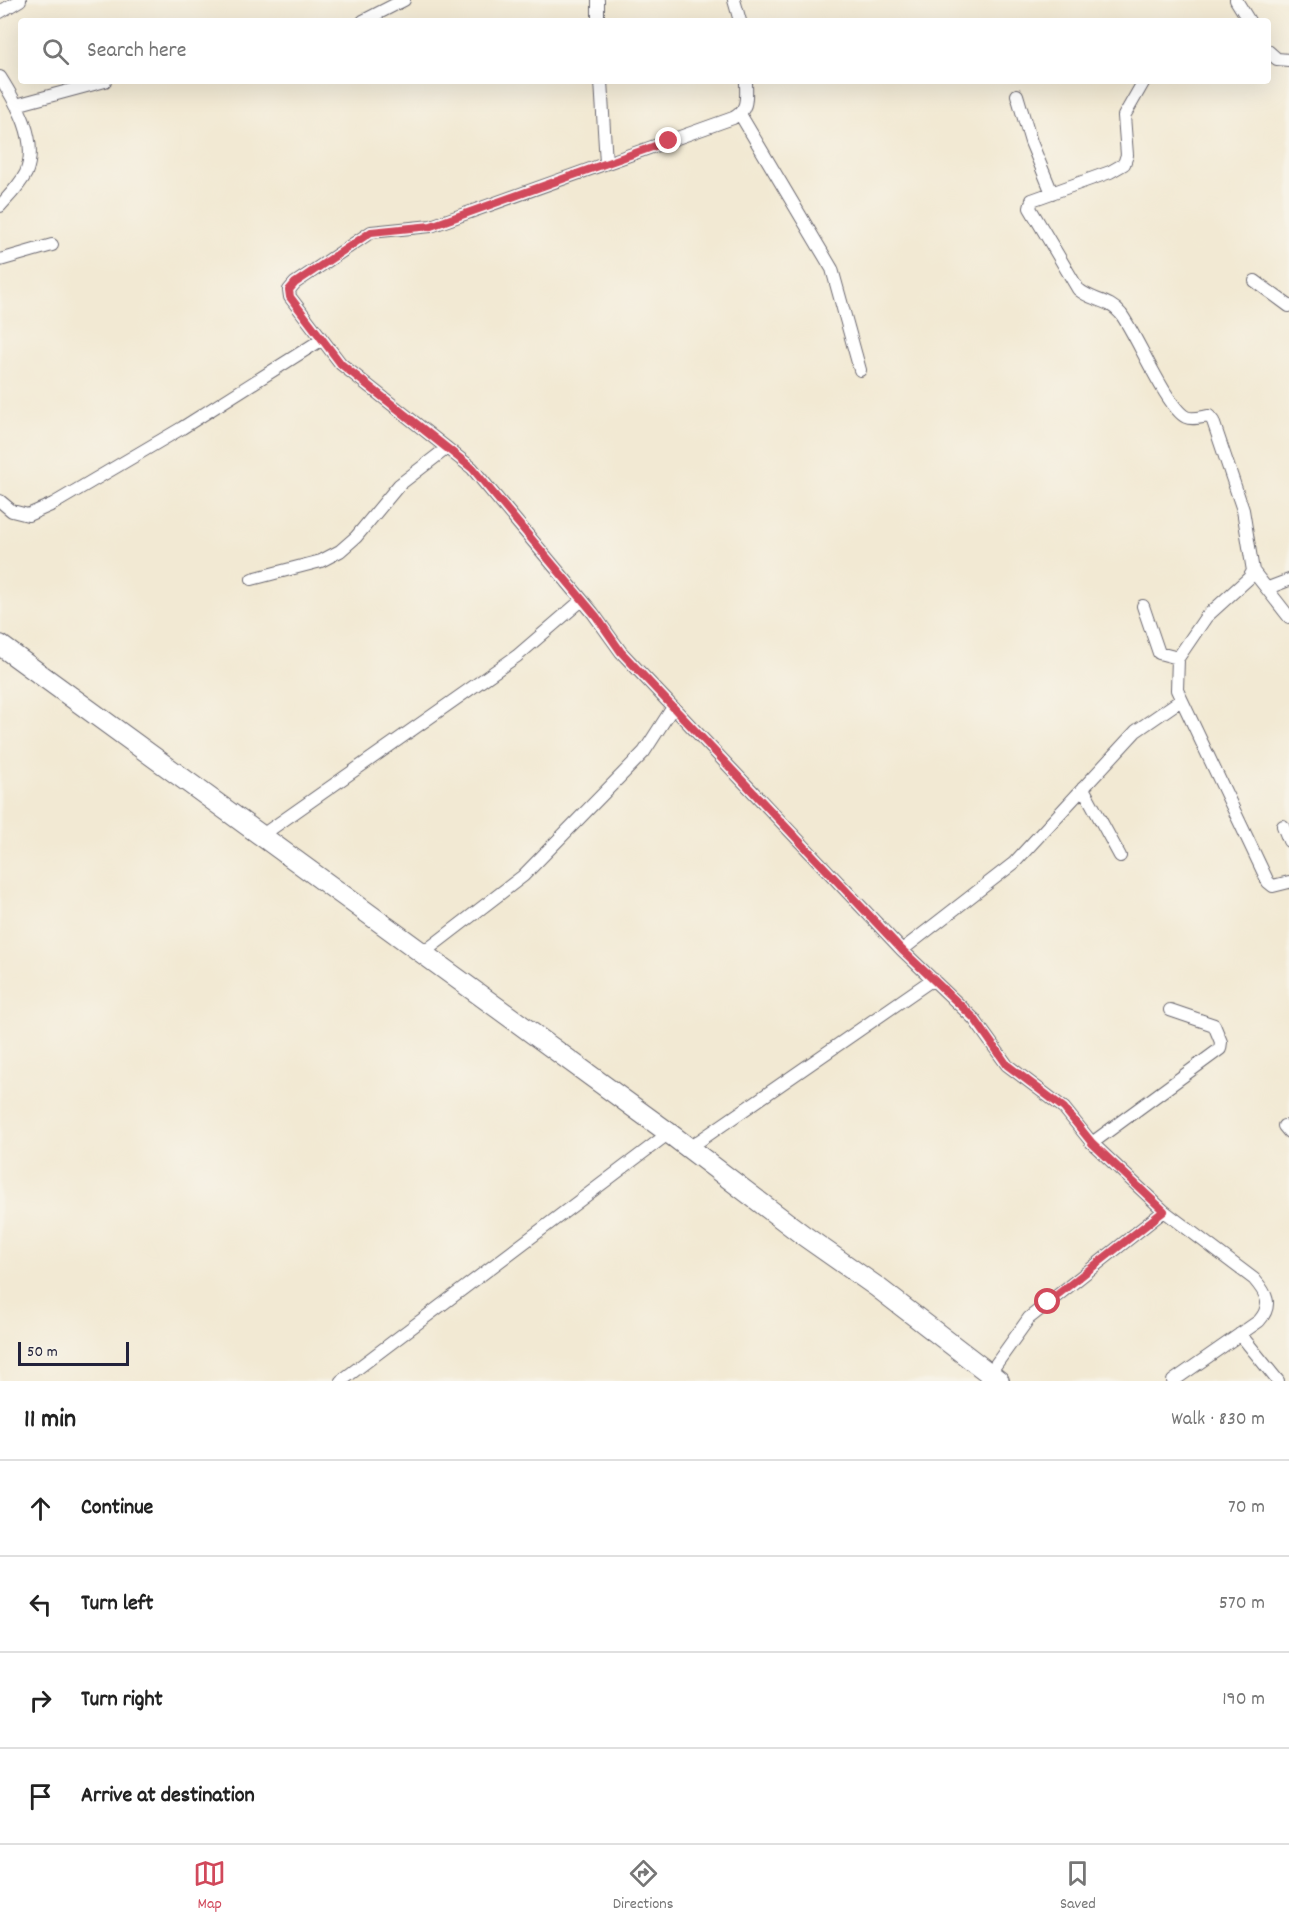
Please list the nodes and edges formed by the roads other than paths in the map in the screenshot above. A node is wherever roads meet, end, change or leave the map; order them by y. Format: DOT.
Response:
graph roads {
  1 [pos="20,0"];
  2 [pos="404,0"];
  3 [pos="598,0"];
  4 [pos="734,0"];
  5 [pos="1236,0"];
  6 [pos="0,12"];
  7 [pos="369,18"];
  8 [pos="598,18"];
  9 [pos="739,18"];
  10 [pos="1247,18"];
  11 [pos="0,77"];
  12 [pos="94,84"];
  13 [pos="602,84"];
  14 [pos="746,84"];
  15 [pos="1142,84"];
  16 [pos="1017,95"];
  17 [pos="16,105"];
  18 [pos="740,114"];
  19 [pos="606,164"];
  20 [pos="1052,193"];
  21 [pos="0,206"];
  22 [pos="52,244"];
  23 [pos="0,260"];
  24 [pos="1255,281"];
  25 [pos="1289,306"];
  26 [pos="321,340"];
  27 [pos="860,370"];
  28 [pos="447,448"];
  29 [pos="0,501"];
  30 [pos="1253,570"];
  31 [pos="252,579"];
  32 [pos="1289,580"];
  33 [pos="1268,588"];
  34 [pos="582,600"];
  35 [pos="1143,606"];
  36 [pos="1289,617"];
  37 [pos="0,645"];
  38 [pos="1178,658"];
  39 [pos="1181,700"];
  40 [pos="673,707"];
  41 [pos="1083,788"];
  42 [pos="1283,826"];
  43 [pos="261,836"];
  44 [pos="1289,841"];
  45 [pos="1120,856"];
  46 [pos="1289,882"];
  47 [pos="902,950"];
  48 [pos="423,953"];
  49 [pos="933,979"];
  50 [pos="1170,1010"];
  51 [pos="669,1132"];
  52 [pos="1092,1143"];
  53 [pos="689,1148"];
  54 [pos="1164,1211"];
  55 [pos="1240,1334"];
  56 [pos="994,1377"];
  57 [pos="341,1381"];
  58 [pos="1173,1381"];
  59 [pos="1278,1381"];
  1 -- 6 [label="street"];
  2 -- 7 [label="street"];
  3 -- 8 [label="street"];
  4 -- 9 [label="street"];
  5 -- 10 [label="street"];
  11 -- 17 [label="street"];
  12 -- 17 [label="street"];
  13 -- 19 [label="street"];
  14 -- 18 [label="street"];
  15 -- 20 [label="street"];
  16 -- 20 [label="street"];
  17 -- 21 [label="street"];
  18 -- 19 [label="street"];
  18 -- 27 [label="street"];
  19 -- 26 [label="street"];
  20 -- 30 [label="street"];
  22 -- 23 [label="street"];
  24 -- 25 [label="street"];
  26 -- 28 [label="street"];
  26 -- 29 [label="street"];
  28 -- 31 [label="street"];
  28 -- 34 [label="street"];
  30 -- 33 [label="street"];
  30 -- 38 [label="street"];
  32 -- 33 [label="street"];
  33 -- 36 [label="street"];
  34 -- 40 [label="street"];
  34 -- 43 [label="street"];
  35 -- 38 [label="street"];
  37 -- 43 [label="main road"];
  38 -- 39 [label="street"];
  39 -- 41 [label="street"];
  39 -- 46 [label="street"];
  40 -- 47 [label="street"];
  40 -- 48 [label="street"];
  41 -- 45 [label="street"];
  41 -- 47 [label="street"];
  42 -- 44 [label="street"];
  43 -- 48 [label="main road"];
  47 -- 49 [label="street"];
  48 -- 51 [label="main road"];
  49 -- 52 [label="street"];
  49 -- 53 [label="street"];
  50 -- 52 [label="street"];
  51 -- 53 [label="main road"];
  51 -- 57 [label="street"];
  52 -- 54 [label="street"];
  53 -- 56 [label="main road"];
  54 -- 55 [label="street"];
  54 -- 56 [label="street"];
  55 -- 58 [label="street"];
  55 -- 59 [label="street"];
}
